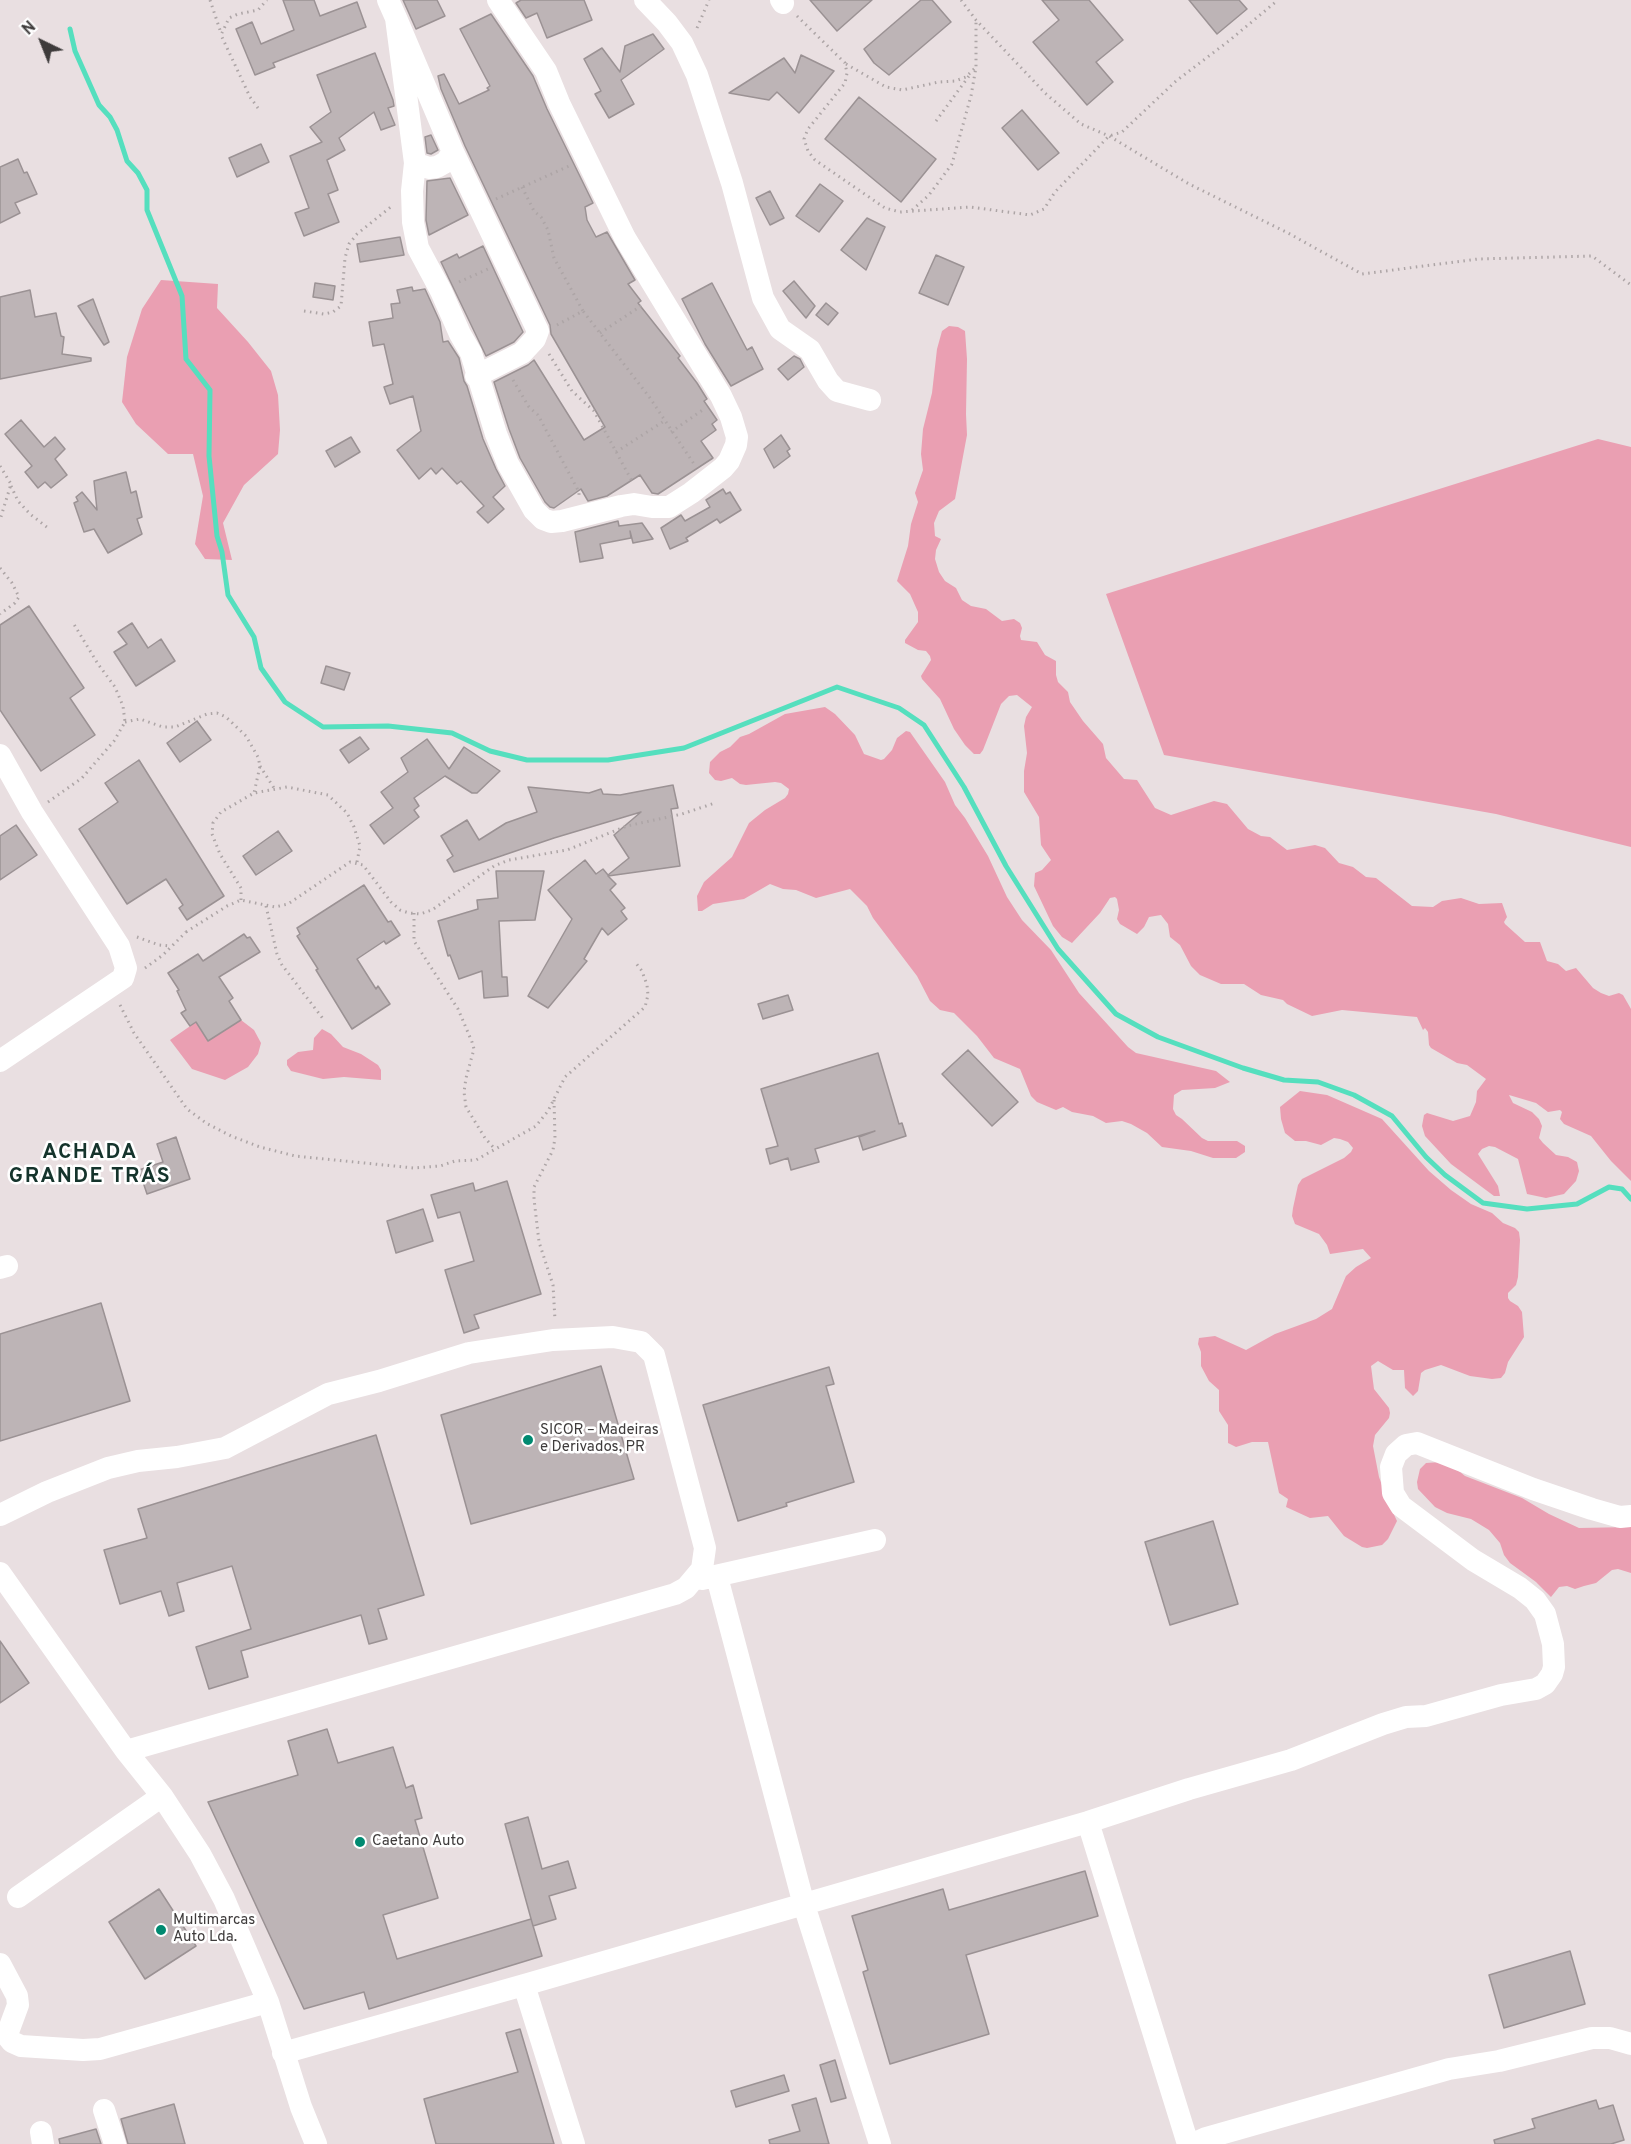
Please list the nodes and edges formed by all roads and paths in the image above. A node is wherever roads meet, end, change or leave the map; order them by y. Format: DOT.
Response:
graph roads {
  1 [pos="210,0"];
  2 [pos="267,0"];
  3 [pos="498,0"];
  4 [pos="645,0"];
  5 [pos="961,0"];
  6 [pos="1278,0"];
  7 [pos="782,2"];
  8 [pos="392,9"];
  9 [pos="976,20"];
  10 [pos="221,35"];
  11 [pos="845,63"];
  12 [pos="976,67"];
  13 [pos="258,108"];
  14 [pos="936,121"];
  15 [pos="1109,136"];
  16 [pos="453,152"];
  17 [pos="586,158"];
  18 [pos="415,163"];
  19 [pos="522,188"];
  20 [pos="412,191"];
  21 [pos="478,208"];
  22 [pos="911,212"];
  23 [pos="504,261"];
  24 [pos="1631,285"];
  25 [pos="441,291"];
  26 [pos="659,294"];
  27 [pos="304,311"];
  28 [pos="584,312"];
  29 [pos="600,333"];
  30 [pos="536,335"];
  31 [pos="502,363"];
  32 [pos="476,376"];
  33 [pos="721,396"];
  34 [pos="870,400"];
  35 [pos="664,421"];
  36 [pos="671,432"];
  37 [pos="616,452"];
  38 [pos="0,466"];
  39 [pos="706,482"];
  40 [pos="11,484"];
  41 [pos="645,506"];
  42 [pos="580,516"];
  43 [pos="0,520"];
  44 [pos="48,528"];
  45 [pos="0,568"];
  46 [pos="0,614"];
  47 [pos="72,621"];
  48 [pos="125,722"];
  49 [pos="0,755"];
  50 [pos="260,766"];
  51 [pos="274,788"];
  52 [pos="254,794"];
  53 [pos="715,803"];
  54 [pos="32,812"];
  55 [pos="357,862"];
  56 [pos="241,900"];
  57 [pos="266,906"];
  58 [pos="414,913"];
  59 [pos="107,928"];
  60 [pos="186,932"];
  61 [pos="635,962"];
  62 [pos="139,971"];
  63 [pos="110,987"];
  64 [pos="324,1020"];
  65 [pos="0,1061"];
  66 [pos="554,1099"];
  67 [pos="494,1149"];
  68 [pos="553,1340"];
  69 [pos="0,1515"];
  70 [pos="1631,1516"];
  71 [pos="875,1540"];
  72 [pos="0,1573"];
  73 [pos="717,1577"];
  74 [pos="694,1580"];
  75 [pos="126,1751"];
  76 [pos="162,1796"];
  77 [pos="1088,1822"];
  78 [pos="18,1897"];
  79 [pos="804,1905"];
  80 [pos="0,1964"];
  81 [pos="524,1986"];
  82 [pos="268,2002"];
  83 [pos="1631,2044"];
  84 [pos="283,2053"];
  85 [pos="104,2110"];
  86 [pos="114,2144"];
  87 [pos="316,2144"];
  88 [pos="574,2144"];
  89 [pos="880,2144"];
  90 [pos="1188,2144"];
  91 [pos="1193,2144"];
  1 -- 10 [label="path"];
  2 -- 10 [label="path"];
  3 -- 17 [label="street"];
  4 -- 34 [label="street"];
  5 -- 9 [label="path"];
  6 -- 15 [label="path"];
  7 -- 11 [label="path"];
  8 -- 16 [label="street"];
  8 -- 18 [label="street"];
  9 -- 12 [label="path"];
  9 -- 15 [label="path"];
  10 -- 13 [label="path"];
  11 -- 12 [label="path"];
  11 -- 22 [label="path"];
  12 -- 14 [label="path"];
  12 -- 22 [label="path"];
  15 -- 22 [label="path"];
  15 -- 24 [label="path"];
  16 -- 18 [label="street"];
  16 -- 21 [label="street"];
  17 -- 19 [label="path"];
  17 -- 26 [label="street"];
  18 -- 20 [label="street"];
  19 -- 21 [label="path"];
  19 -- 28 [label="path"];
  20 -- 25 [label="street"];
  20 -- 27 [label="path"];
  21 -- 23 [label="street"];
  23 -- 25 [label="path"];
  23 -- 30 [label="street"];
  25 -- 32 [label="street"];
  26 -- 29 [label="path"];
  26 -- 33 [label="street"];
  28 -- 29 [label="path"];
  28 -- 30 [label="path"];
  29 -- 35 [label="path"];
  30 -- 31 [label="street"];
  30 -- 37 [label="path"];
  31 -- 32 [label="street"];
  31 -- 42 [label="path"];
  32 -- 42 [label="street"];
  33 -- 36 [label="path"];
  33 -- 39 [label="street"];
  35 -- 36 [label="path"];
  35 -- 37 [label="path"];
  36 -- 39 [label="path"];
  37 -- 41 [label="path"];
  38 -- 40 [label="path"];
  39 -- 41 [label="street"];
  40 -- 43 [label="path"];
  40 -- 44 [label="path"];
  41 -- 42 [label="street"];
  45 -- 46 [label="path"];
  47 -- 48 [label="path"];
  48 -- 50 [label="path"];
  48 -- 54 [label="path"];
  49 -- 54 [label="street"];
  50 -- 51 [label="path"];
  50 -- 52 [label="path"];
  51 -- 52 [label="path"];
  51 -- 55 [label="path"];
  52 -- 56 [label="path"];
  53 -- 58 [label="path"];
  54 -- 59 [label="street"];
  55 -- 57 [label="path"];
  55 -- 58 [label="path"];
  56 -- 57 [label="path"];
  56 -- 60 [label="path"];
  57 -- 64 [label="path"];
  58 -- 67 [label="path"];
  59 -- 60 [label="path"];
  59 -- 63 [label="street"];
  60 -- 62 [label="path"];
  61 -- 66 [label="path"];
  63 -- 65 [label="street"];
  63 -- 67 [label="path"];
  66 -- 67 [label="path"];
  66 -- 68 [label="path"];
  68 -- 69 [label="street"];
  68 -- 74 [label="street"];
  70 -- 77 [label="street"];
  71 -- 73 [label="street"];
  72 -- 75 [label="street"];
  73 -- 74 [label="street"];
  73 -- 79 [label="street"];
  74 -- 75 [label="street"];
  75 -- 76 [label="street"];
  76 -- 78 [label="street"];
  76 -- 82 [label="street"];
  77 -- 79 [label="street"];
  77 -- 90 [label="street"];
  79 -- 81 [label="street"];
  79 -- 89 [label="street"];
  80 -- 82 [label="street"];
  81 -- 84 [label="street"];
  81 -- 88 [label="street"];
  82 -- 84 [label="street"];
  83 -- 91 [label="street"];
  84 -- 87 [label="street"];
  85 -- 86 [label="street"];
}
